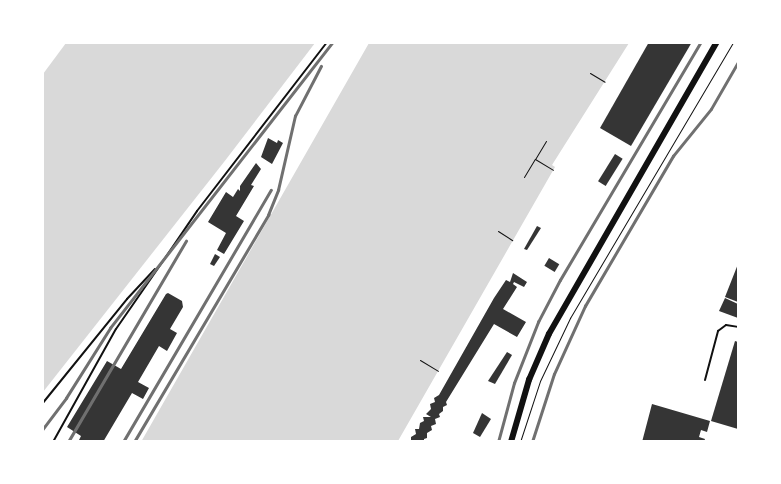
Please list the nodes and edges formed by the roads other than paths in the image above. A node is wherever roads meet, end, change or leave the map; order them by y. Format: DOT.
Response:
graph roads {
  1 [pos="327,42"];
  2 [pos="717,42"];
  3 [pos="161,264"];
  4 [pos="738,327"];
  5 [pos="706,380"];
  6 [pos="42,404"];
  7 [pos="53,442"];
  8 [pos="511,442"];
  1 -- 3 [label="lane"];
  2 -- 8 [label="main road"];
  3 -- 6 [label="lane"];
  3 -- 7 [label="lane"];
  4 -- 5 [label="lane"];
}
